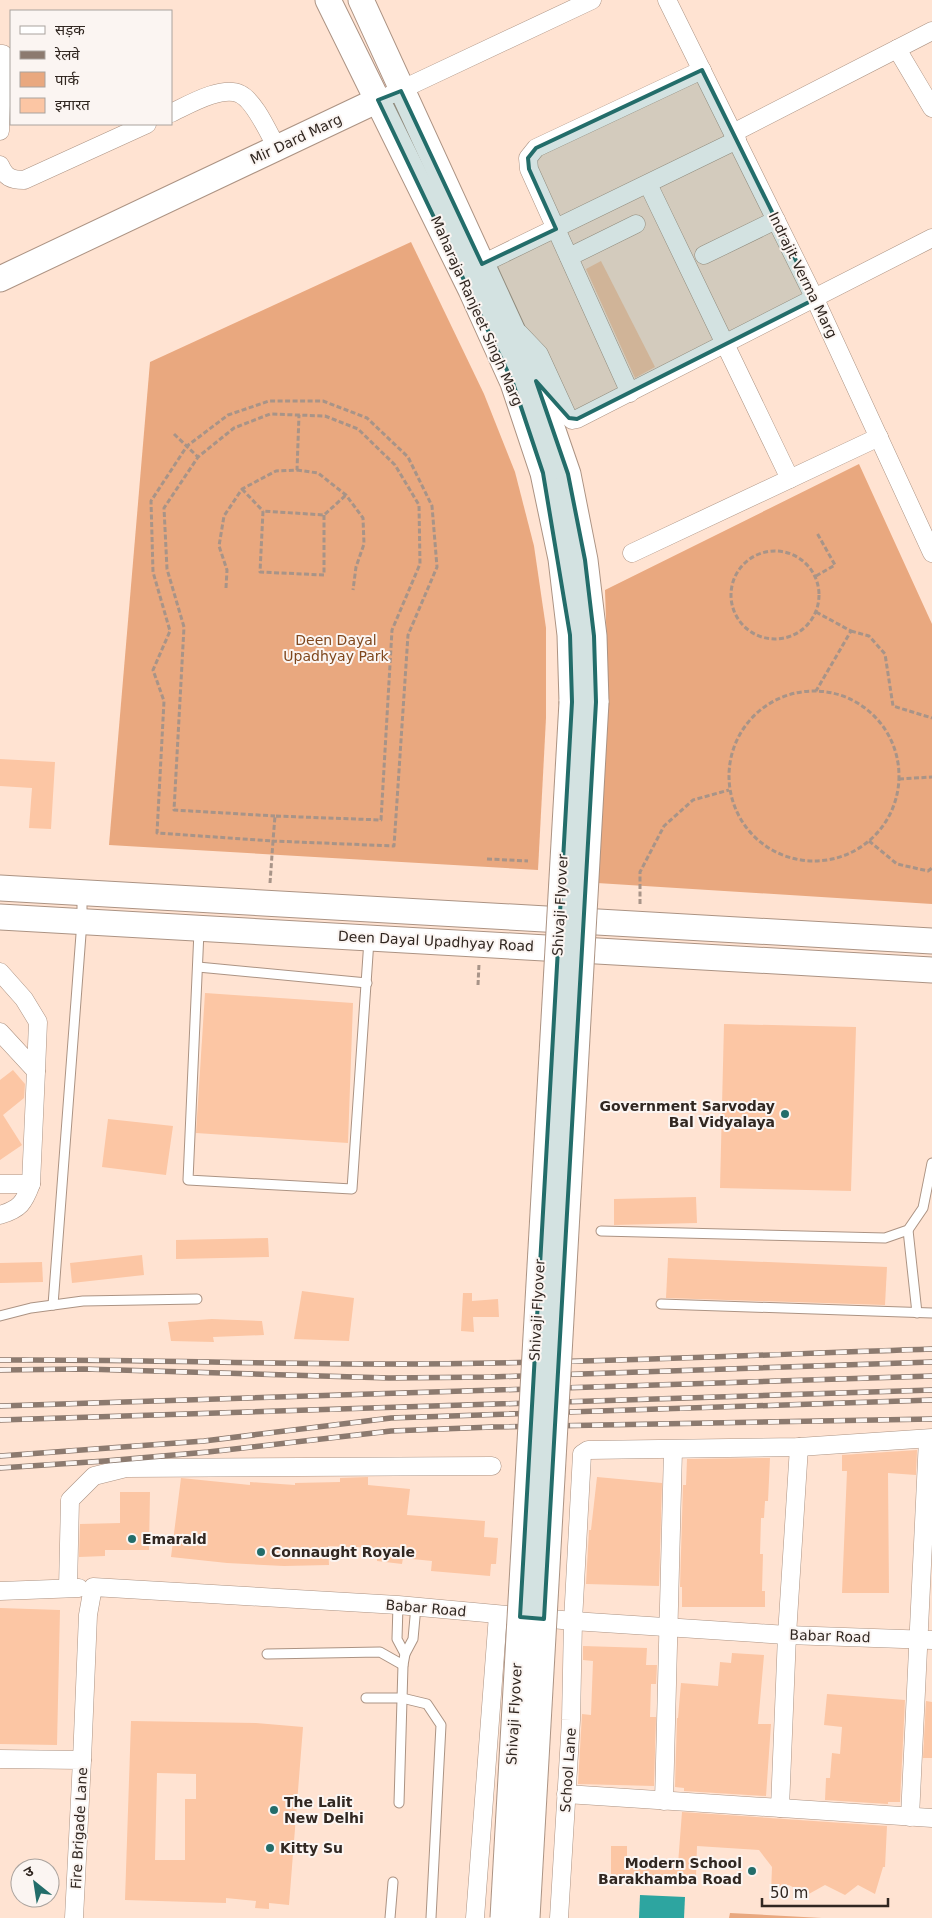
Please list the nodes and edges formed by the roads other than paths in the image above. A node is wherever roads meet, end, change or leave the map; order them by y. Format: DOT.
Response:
graph roads {
  1 [pos="328,0"];
  2 [pos="361,0"];
  3 [pos="592,0"];
  4 [pos="667,0"];
  5 [pos="932,31"];
  6 [pos="898,49"];
  7 [pos="0,54"];
  8 [pos="702,70"];
  9 [pos="401,91"];
  10 [pos="378,100"];
  11 [pos="932,108"];
  12 [pos="172,113"];
  13 [pos="145,125"];
  14 [pos="0,132"];
  15 [pos="735,137"];
  16 [pos="277,148"];
  17 [pos="0,165"];
  18 [pos="648,184"];
  19 [pos="776,220"];
  20 [pos="636,224"];
  21 [pos="556,229"];
  22 [pos="932,238"];
  23 [pos="704,254"];
  24 [pos="569,257"];
  25 [pos="482,264"];
  26 [pos="0,279"];
  27 [pos="815,298"];
  28 [pos="510,324"];
  29 [pos="726,344"];
  30 [pos="630,393"];
  31 [pos="879,437"];
  32 [pos="790,479"];
  33 [pos="932,553"];
  34 [pos="632,554"];
  35 [pos="584,702"];
  36 [pos="0,888"];
  37 [pos="82,893"];
  38 [pos="0,917"];
  39 [pos="82,921"];
  40 [pos="200,928"];
  41 [pos="369,938"];
  42 [pos="932,941"];
  43 [pos="198,967"];
  44 [pos="932,970"];
  45 [pos="0,972"];
  46 [pos="367,983"];
  47 [pos="0,1032"];
  48 [pos="36,1071"];
  49 [pos="932,1163"];
  50 [pos="0,1184"];
  51 [pos="31,1184"];
  52 [pos="0,1215"];
  53 [pos="908,1230"];
  54 [pos="601,1231"];
  55 [pos="197,1299"];
  56 [pos="662,1304"];
  57 [pos="53,1305"];
  58 [pos="916,1313"];
  59 [pos="932,1313"];
  60 [pos="0,1316"];
  61 [pos="930,1438"];
  62 [pos="799,1447"];
  63 [pos="673,1450"];
  64 [pos="492,1466"];
  65 [pos="929,1514"];
  66 [pos="93,1587"];
  67 [pos="68,1588"];
  68 [pos="0,1591"];
  69 [pos="398,1605"];
  70 [pos="416,1606"];
  71 [pos="498,1615"];
  72 [pos="573,1621"];
  73 [pos="667,1627"];
  74 [pos="787,1635"];
  75 [pos="926,1639"];
  76 [pos="266,1654"];
  77 [pos="405,1654"];
  78 [pos="403,1665"];
  79 [pos="366,1698"];
  80 [pos="402,1698"];
  81 [pos="0,1759"];
  82 [pos="82,1760"];
  83 [pos="566,1794"];
  84 [pos="664,1801"];
  85 [pos="398,1803"];
  86 [pos="780,1808"];
  87 [pos="910,1817"];
  88 [pos="932,1818"];
  89 [pos="393,1882"];
  90 [pos="74,1918"];
  91 [pos="390,1918"];
  92 [pos="431,1918"];
  93 [pos="475,1918"];
  94 [pos="503,1918"];
  95 [pos="527,1918"];
  96 [pos="559,1918"];
  1 -- 10 [label="main road, Maharaja Ranjeet Singh Marg"];
  2 -- 9 [label="main road, Maharaja Ranjeet Singh Marg"];
  3 -- 9 [label="street, Mir Dard Marg"];
  4 -- 8 [label="street, Indrajit Verma Marg"];
  5 -- 6 [label="street"];
  6 -- 11 [label="street"];
  6 -- 15 [label="street"];
  7 -- 14 [label="street"];
  8 -- 15 [label="street, Indrajit Verma Marg"];
  8 -- 21 [label="street"];
  9 -- 10 [label="street, Mir Dard Marg"];
  9 -- 25 [label="main road, Maharaja Ranjeet Singh Marg"];
  10 -- 16 [label="main road, Mir Dard Marg"];
  10 -- 35 [label="main road, Maharaja Ranjeet Singh Marg"];
  12 -- 16 [label="street"];
  13 -- 17 [label="street"];
  15 -- 18 [label="street"];
  15 -- 19 [label="street, Indrajit Verma Marg"];
  16 -- 26 [label="main road, Mir Dard Marg"];
  18 -- 21 [label="street"];
  18 -- 29 [label="street"];
  19 -- 23 [label="street"];
  19 -- 27 [label="street, Indrajit Verma Marg"];
  20 -- 24 [label="street"];
  21 -- 24 [label="street"];
  21 -- 25 [label="street"];
  22 -- 27 [label="street"];
  24 -- 30 [label="street"];
  25 -- 28 [label="main road, Maharaja Ranjeet Singh Marg"];
  27 -- 29 [label="street"];
  27 -- 31 [label="street, Indrajit Verma Marg"];
  28 -- 30 [label="street"];
  28 -- 35 [label="main road, Maharaja Ranjeet Singh Marg"];
  29 -- 30 [label="street"];
  29 -- 32 [label="street"];
  31 -- 32 [label="street"];
  31 -- 33 [label="street, Indrajit Verma Marg"];
  32 -- 34 [label="street"];
  35 -- 94 [label="main road, Shivaji Flyover, bridge"];
  35 -- 95 [label="main road, Shivaji Flyover, bridge"];
  36 -- 37 [label="main road, Deen Dayal Upadhyay Road"];
  37 -- 39 [label="lane"];
  37 -- 42 [label="main road, Deen Dayal Upadhyay Road"];
  38 -- 39 [label="main road, Deen Dayal Upadhyay Road"];
  39 -- 40 [label="main road, Deen Dayal Upadhyay Road"];
  39 -- 57 [label="lane"];
  40 -- 41 [label="main road, Deen Dayal Upadhyay Road"];
  40 -- 43 [label="lane"];
  41 -- 44 [label="main road, Deen Dayal Upadhyay Road"];
  41 -- 46 [label="lane"];
  43 -- 46 [label="lane"];
  43 -- 46 [label="lane"];
  45 -- 48 [label="street"];
  47 -- 48 [label="street"];
  48 -- 51 [label="street"];
  49 -- 53 [label="lane"];
  50 -- 51 [label="street"];
  51 -- 52 [label="street"];
  53 -- 54 [label="lane"];
  53 -- 58 [label="lane"];
  55 -- 57 [label="lane"];
  56 -- 58 [label="lane"];
  57 -- 60 [label="lane"];
  58 -- 59 [label="lane"];
  61 -- 62 [label="street"];
  61 -- 65 [label="street"];
  62 -- 63 [label="street"];
  62 -- 74 [label="street"];
  63 -- 72 [label="street, School Lane"];
  63 -- 73 [label="street"];
  64 -- 67 [label="street"];
  65 -- 75 [label="street"];
  66 -- 67 [label="street, Babar Road"];
  66 -- 69 [label="street, Babar Road"];
  66 -- 82 [label="street"];
  67 -- 68 [label="street, Babar Road"];
  69 -- 70 [label="street, Babar Road"];
  69 -- 77 [label="lane"];
  70 -- 71 [label="street, Babar Road"];
  70 -- 77 [label="lane"];
  71 -- 72 [label="street, Babar Road"];
  71 -- 93 [label="street"];
  72 -- 73 [label="street, Babar Road"];
  72 -- 83 [label="street, School Lane"];
  73 -- 74 [label="street, Babar Road"];
  73 -- 84 [label="street"];
  74 -- 75 [label="street, Babar Road"];
  74 -- 86 [label="street"];
  75 -- 87 [label="street"];
  76 -- 78 [label="lane"];
  77 -- 78 [label="lane"];
  78 -- 80 [label="lane"];
  79 -- 80 [label="lane"];
  80 -- 85 [label="lane"];
  80 -- 92 [label="lane"];
  81 -- 82 [label="street, Fire Brigade Lane"];
  82 -- 90 [label="street, Fire Brigade Lane"];
  83 -- 84 [label="street"];
  83 -- 96 [label="street, School Lane"];
  84 -- 86 [label="street"];
  86 -- 87 [label="street"];
  87 -- 88 [label="street"];
  89 -- 91 [label="lane"];
}
